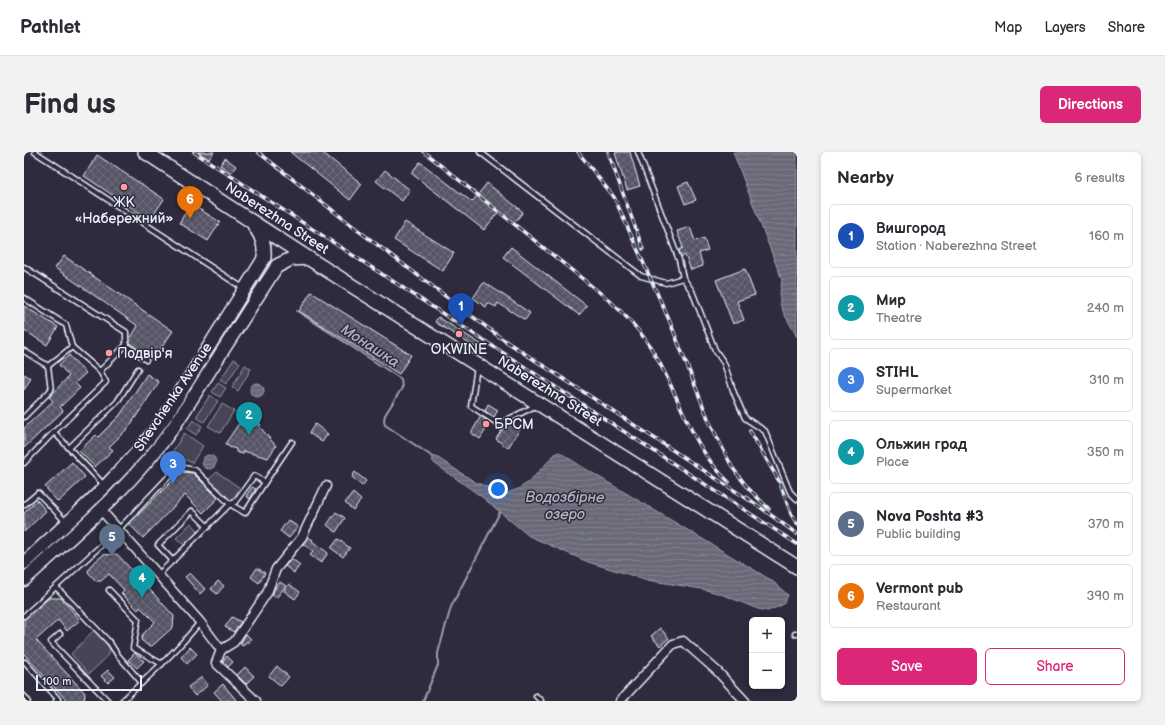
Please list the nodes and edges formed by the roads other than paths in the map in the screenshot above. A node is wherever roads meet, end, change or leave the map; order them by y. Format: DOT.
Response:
graph roads {
  1 [pos="35,152"];
  2 [pos="145,152"];
  3 [pos="480,152"];
  4 [pos="638,152"];
  5 [pos="252,221"];
  6 [pos="282,241"];
  7 [pos="264,258"];
  8 [pos="308,258"];
  9 [pos="277,266"];
  10 [pos="24,267"];
  11 [pos="683,278"];
  12 [pos="243,293"];
  13 [pos="24,298"];
  14 [pos="252,304"];
  15 [pos="126,345"];
  16 [pos="72,347"];
  17 [pos="24,351"];
  18 [pos="146,360"];
  19 [pos="477,364"];
  20 [pos="48,366"];
  21 [pos="138,369"];
  22 [pos="100,371"];
  23 [pos="540,404"];
  24 [pos="24,417"];
  25 [pos="54,432"];
  26 [pos="292,442"];
  27 [pos="69,448"];
  28 [pos="24,463"];
  29 [pos="265,482"];
  30 [pos="326,486"];
  31 [pos="106,487"];
  32 [pos="797,499"];
  33 [pos="91,501"];
  34 [pos="25,503"];
  35 [pos="230,504"];
  36 [pos="101,510"];
  37 [pos="67,524"];
  38 [pos="208,527"];
  39 [pos="119,529"];
  40 [pos="173,561"];
  41 [pos="24,563"];
  42 [pos="797,567"];
  43 [pos="158,575"];
  44 [pos="24,580"];
  45 [pos="56,587"];
  46 [pos="109,590"];
  47 [pos="24,616"];
  48 [pos="200,622"];
  49 [pos="60,634"];
  50 [pos="221,650"];
  51 [pos="25,662"];
  52 [pos="162,664"];
  53 [pos="142,683"];
  54 [pos="24,696"];
  55 [pos="536,696"];
  56 [pos="28,701"];
  57 [pos="56,701"];
  58 [pos="108,701"];
  59 [pos="122,701"];
  60 [pos="256,701"];
  61 [pos="541,701"];
  62 [pos="620,701"];
  63 [pos="745,701"];
  1 -- 12 [label="lane"];
  2 -- 5 [label="main road, Naberezhna Street"];
  3 -- 11 [label="lane"];
  4 -- 11 [label="lane"];
  5 -- 6 [label="main road, Naberezhna Street"];
  5 -- 7 [label="main road"];
  6 -- 7 [label="main road"];
  6 -- 8 [label="main road, Naberezhna Street"];
  6 -- 9 [label="main road"];
  7 -- 12 [label="street, Shevchenka Avenue"];
  8 -- 9 [label="main road"];
  8 -- 19 [label="main road, Naberezhna Street"];
  9 -- 14 [label="street, Shevchenka Avenue"];
  10 -- 15 [label="lane"];
  11 -- 32 [label="lane"];
  12 -- 14 [label="street"];
  12 -- 31 [label="street, Shevchenka Avenue"];
  13 -- 16 [label="lane"];
  14 -- 36 [label="street, Shevchenka Avenue"];
  15 -- 18 [label="lane"];
  15 -- 22 [label="lane"];
  16 -- 20 [label="lane"];
  16 -- 22 [label="lane"];
  17 -- 20 [label="lane"];
  19 -- 23 [label="main road, Naberezhna Street"];
  19 -- 23 [label="lane"];
  20 -- 24 [label="lane"];
  21 -- 27 [label="lane"];
  22 -- 25 [label="lane"];
  23 -- 42 [label="main road, Naberezhna Street"];
  25 -- 27 [label="lane"];
  25 -- 28 [label="lane"];
  26 -- 29 [label="lane"];
  27 -- 31 [label="lane"];
  29 -- 35 [label="lane"];
  29 -- 35 [label="lane"];
  30 -- 50 [label="street"];
  31 -- 33 [label="street, Shevchenka Avenue"];
  33 -- 36 [label="street"];
  33 -- 37 [label="street, Shevchenka Avenue"];
  34 -- 37 [label="lane"];
  35 -- 38 [label="lane"];
  35 -- 39 [label="lane"];
  36 -- 39 [label="street"];
  36 -- 44 [label="street, Shevchenka Avenue"];
  37 -- 41 [label="street, Shevchenka Avenue"];
  38 -- 40 [label="lane"];
  38 -- 40 [label="lane"];
  39 -- 43 [label="street"];
  39 -- 45 [label="lane"];
  40 -- 43 [label="lane"];
  43 -- 48 [label="street"];
  45 -- 47 [label="lane"];
  45 -- 53 [label="lane"];
  46 -- 52 [label="lane"];
  48 -- 50 [label="street"];
  48 -- 52 [label="lane"];
  49 -- 58 [label="lane"];
  50 -- 60 [label="street"];
  51 -- 57 [label="lane"];
  52 -- 53 [label="lane"];
  53 -- 59 [label="lane"];
  54 -- 56 [label="lane"];
  55 -- 61 [label="lane"];
  62 -- 63 [label="street"];
}
